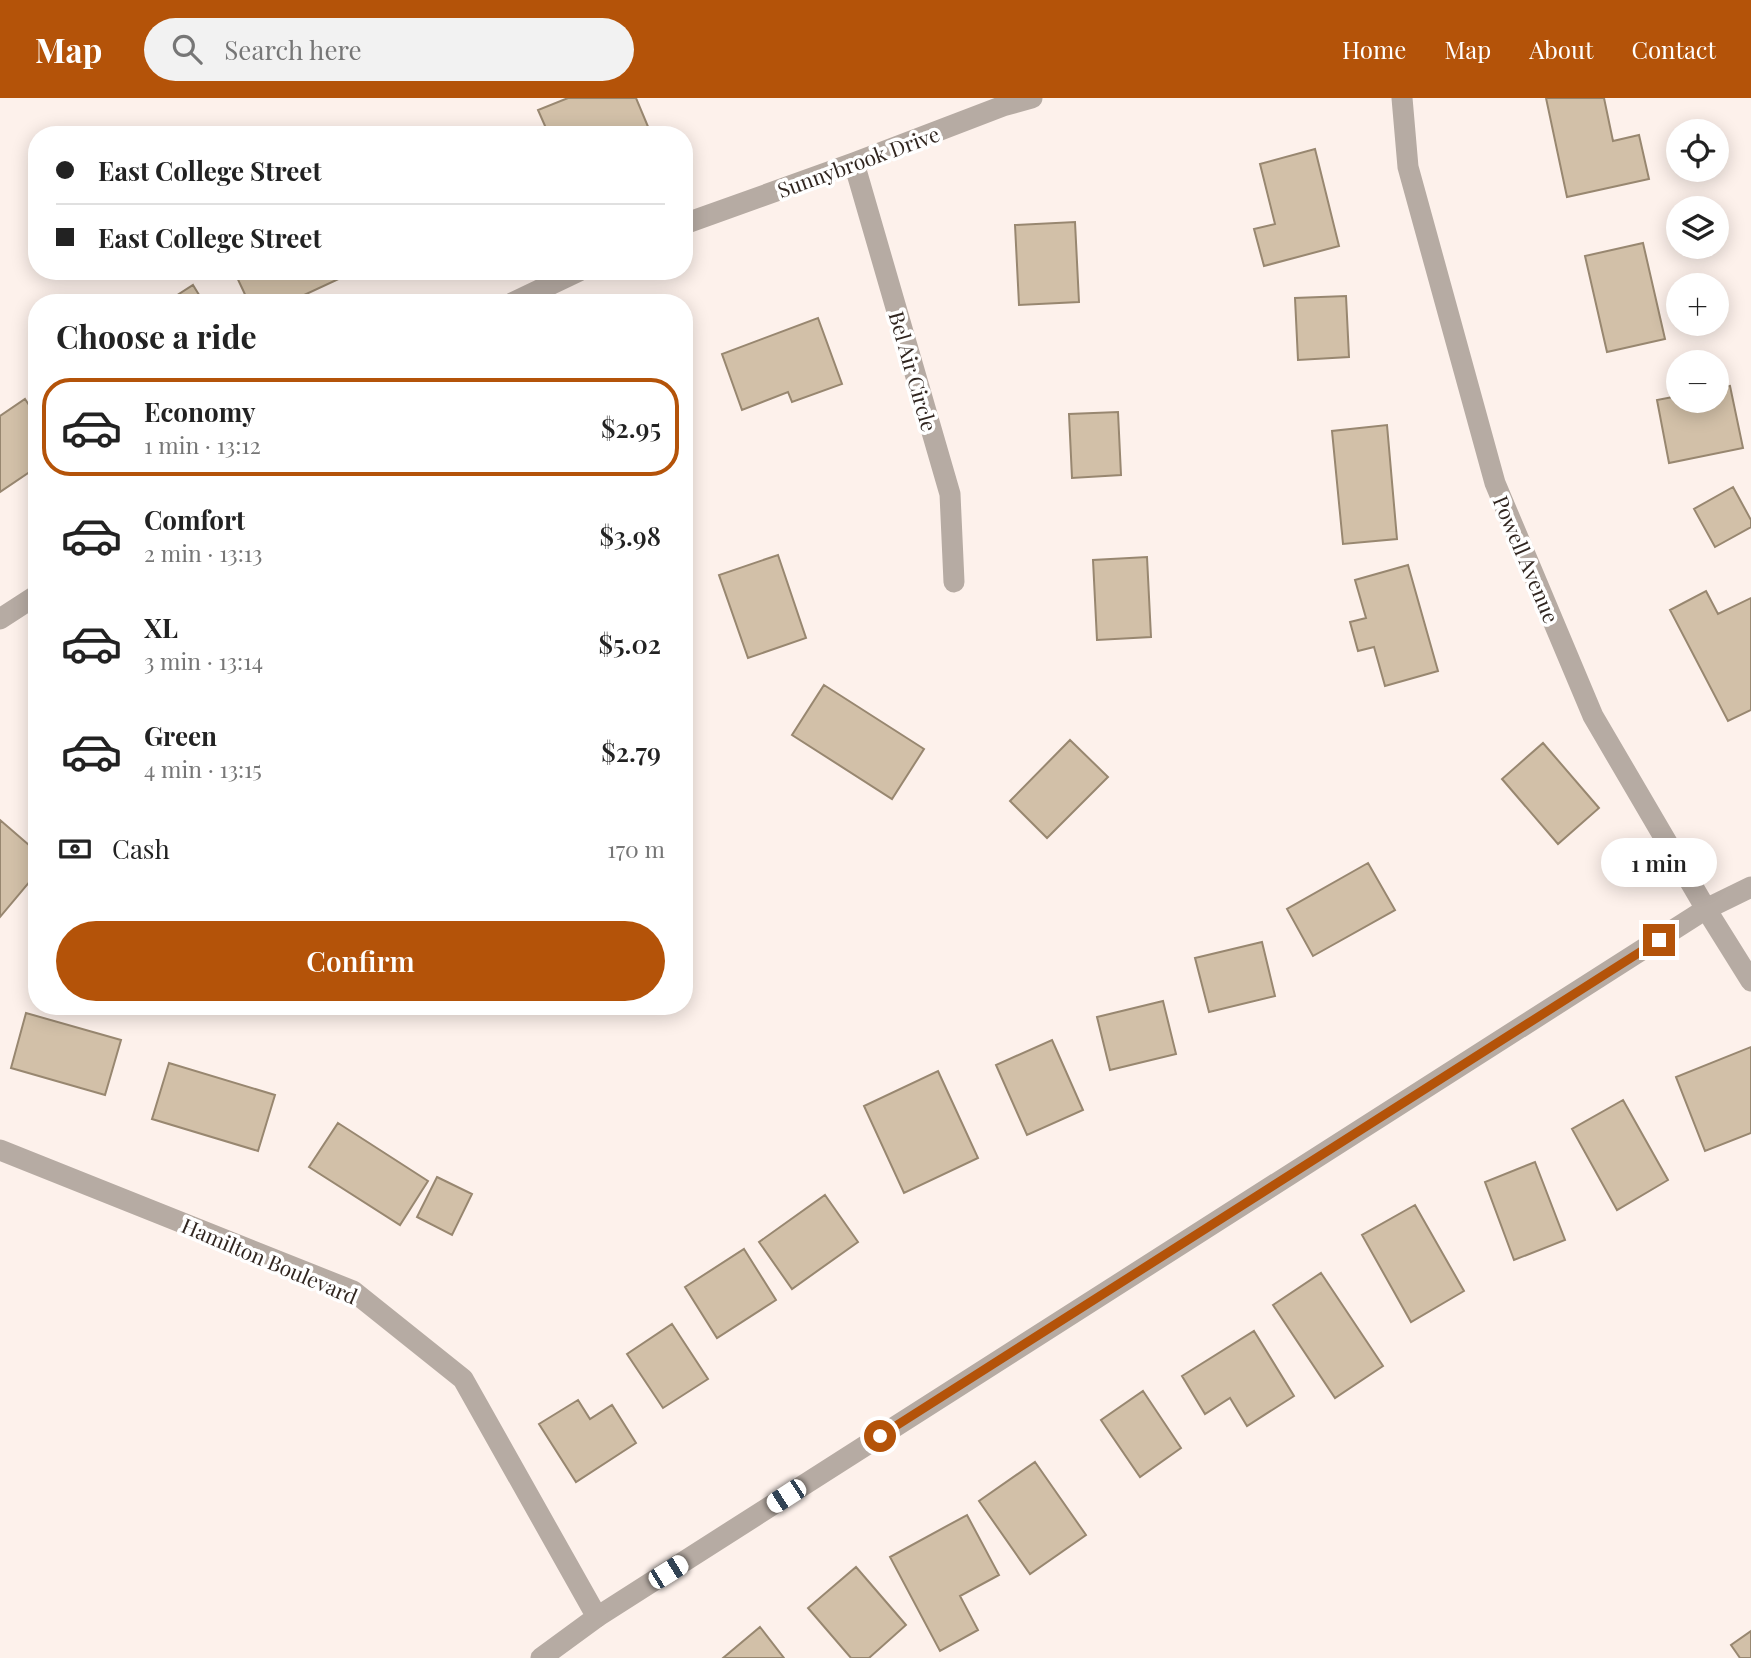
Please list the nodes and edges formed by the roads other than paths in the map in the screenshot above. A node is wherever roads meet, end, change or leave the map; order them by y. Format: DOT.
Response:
graph roads {
  1 [pos="1032,98"];
  2 [pos="1402,98"];
  3 [pos="854,163"];
  4 [pos="693,221"];
  5 [pos="560,280"];
  6 [pos="531,294"];
  7 [pos="954,582"];
  8 [pos="28,601"];
  9 [pos="0,619"];
  10 [pos="1751,887"];
  11 [pos="1706,909"];
  12 [pos="1751,981"];
  13 [pos="0,1150"];
  14 [pos="597,1617"];
  15 [pos="541,1658"];
  1 -- 3 [label="street, Sunnybrook Drive"];
  2 -- 11 [label="street, Powell Avenue"];
  3 -- 4 [label="street, Sunnybrook Drive"];
  3 -- 7 [label="street, Bel Air Circle"];
  5 -- 6 [label="street"];
  8 -- 9 [label="street"];
  10 -- 11 [label="street"];
  11 -- 12 [label="street, Powell Avenue"];
  11 -- 14 [label="street"];
  13 -- 14 [label="street, Hamilton Boulevard"];
  14 -- 15 [label="street"];
}
